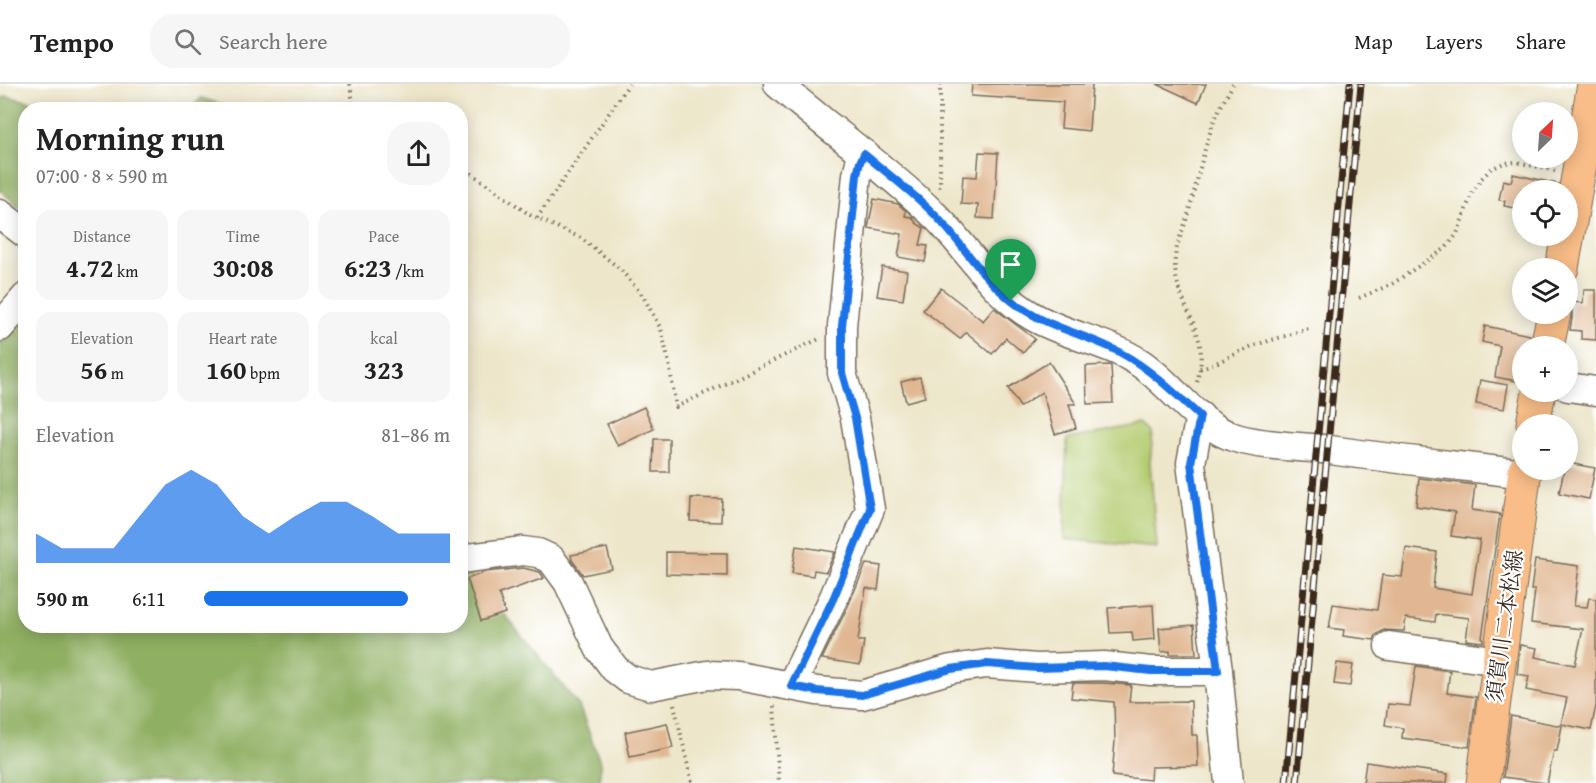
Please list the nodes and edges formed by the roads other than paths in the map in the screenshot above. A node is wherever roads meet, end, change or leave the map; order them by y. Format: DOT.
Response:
graph roads {
  1 [pos="778,84"];
  2 [pos="1594,84"];
  3 [pos="864,154"];
  4 [pos="0,214"];
  5 [pos="18,228"];
  6 [pos="1564,258"];
  7 [pos="18,306"];
  8 [pos="0,327"];
  9 [pos="1578,388"];
  10 [pos="1596,391"];
  11 [pos="1194,411"];
  12 [pos="1512,471"];
  13 [pos="1524,480"];
  14 [pos="468,558"];
  15 [pos="1389,646"];
  16 [pos="1500,661"];
  17 [pos="1218,671"];
  18 [pos="791,686"];
  19 [pos="1228,783"];
  20 [pos="1483,783"];
  1 -- 3 [label="street"];
  2 -- 6 [label="main road"];
  3 -- 11 [label="street"];
  3 -- 18 [label="street"];
  4 -- 5 [label="street"];
  7 -- 8 [label="street"];
  9 -- 10 [label="street"];
  11 -- 12 [label="street"];
  11 -- 17 [label="street"];
  13 -- 16 [label="main road, 須賀川二本松線"];
  14 -- 18 [label="street"];
  15 -- 16 [label="street"];
  16 -- 20 [label="main road, 須賀川二本松線"];
  17 -- 18 [label="street"];
  17 -- 19 [label="street"];
}
